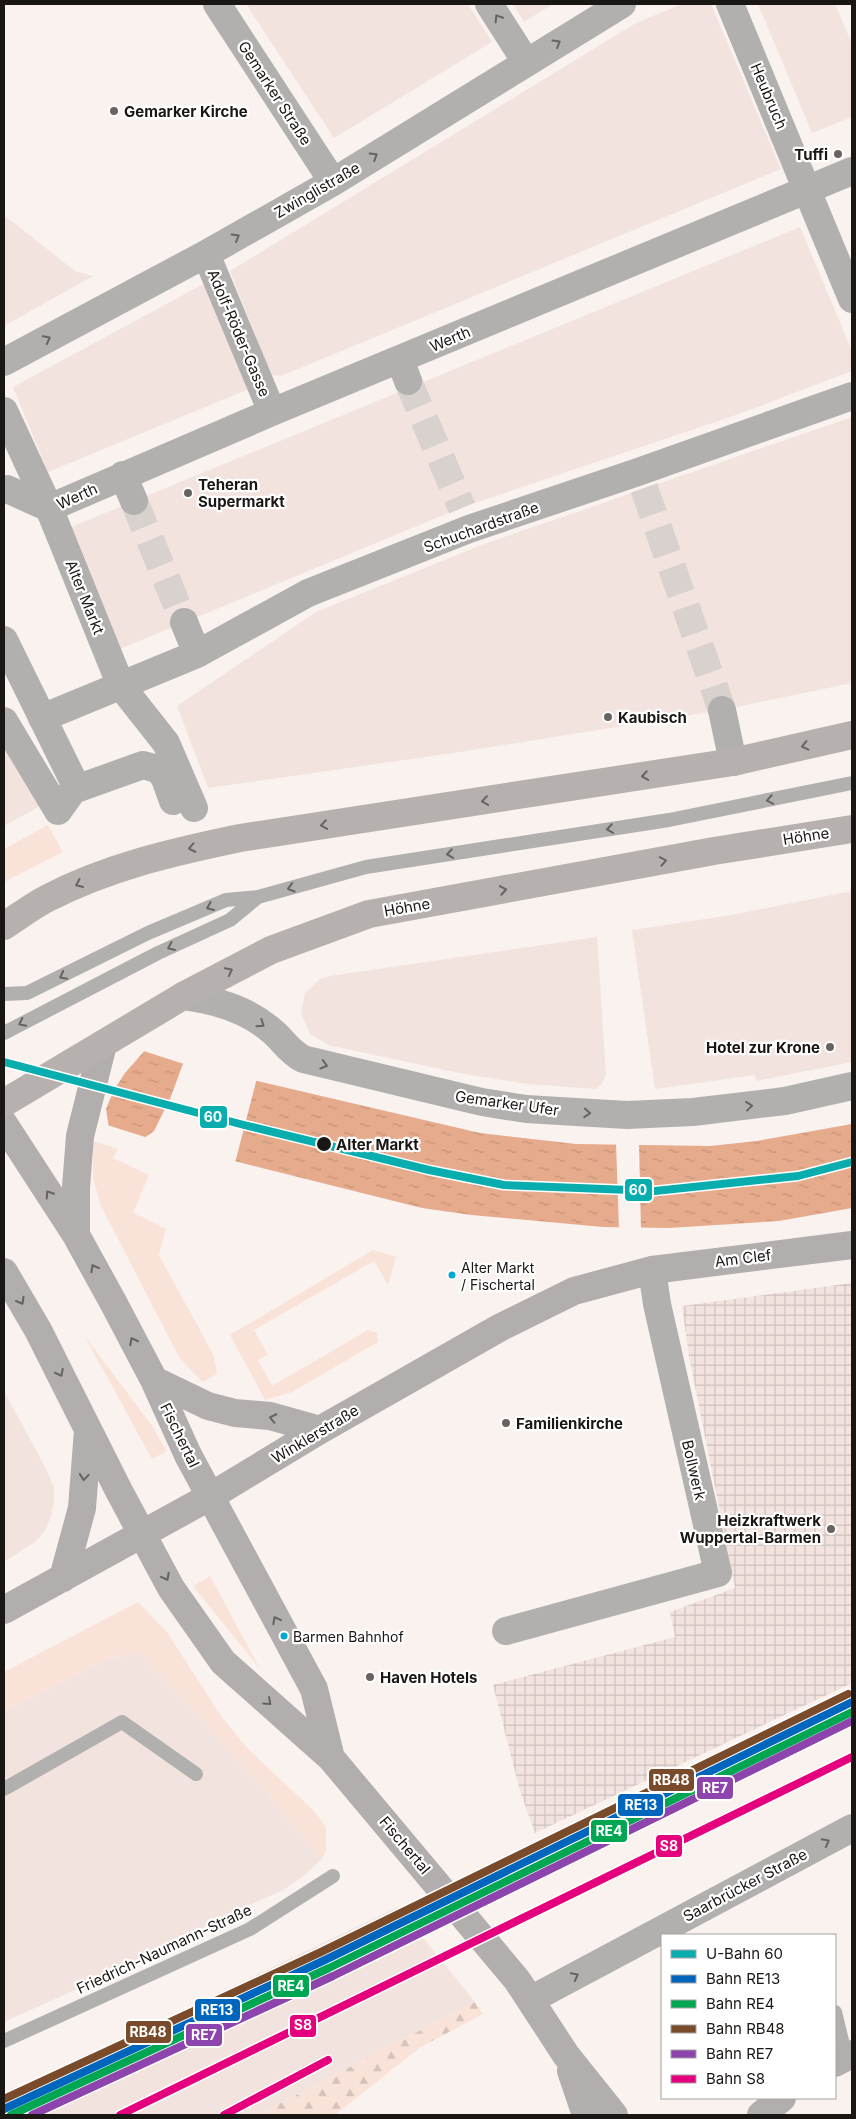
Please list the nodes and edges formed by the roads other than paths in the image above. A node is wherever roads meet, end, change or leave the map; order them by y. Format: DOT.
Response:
graph roads {
  1 [pos="217,4"];
  2 [pos="489,4"];
  3 [pos="622,4"];
  4 [pos="730,4"];
  5 [pos="526,62"];
  6 [pos="852,171"];
  7 [pos="333,182"];
  8 [pos="808,189"];
  9 [pos="206,254"];
  10 [pos="852,299"];
  11 [pos="4,362"];
  12 [pos="852,396"];
  13 [pos="4,411"];
  14 [pos="272,412"];
  15 [pos="123,475"];
  16 [pos="4,490"];
  17 [pos="134,501"];
  18 [pos="48,508"];
  19 [pos="184,622"];
  20 [pos="4,640"];
  21 [pos="197,654"];
  22 [pos="121,686"];
  23 [pos="722,710"];
  24 [pos="42,718"];
  25 [pos="4,722"];
  26 [pos="852,735"];
  27 [pos="733,762"];
  28 [pos="88,775"];
  29 [pos="852,783"];
  30 [pos="852,829"];
  31 [pos="258,897"];
  32 [pos="45,899"];
  33 [pos="4,910"];
  34 [pos="4,926"];
  35 [pos="4,994"];
  36 [pos="183,996"];
  37 [pos="4,1033"];
  38 [pos="103,1044"];
  39 [pos="852,1086"];
  40 [pos="4,1103"];
  41 [pos="4,1124"];
  42 [pos="76,1235"];
  43 [pos="852,1245"];
  44 [pos="643,1271"];
  45 [pos="4,1272"];
  46 [pos="154,1380"];
  47 [pos="88,1428"];
  48 [pos="320,1430"];
  49 [pos="211,1496"];
  50 [pos="143,1534"];
  51 [pos="64,1578"];
  52 [pos="4,1610"];
  53 [pos="506,1632"];
  54 [pos="331,1758"];
  55 [pos="196,1774"];
  56 [pos="4,1789"];
  57 [pos="852,1828"];
  58 [pos="333,1876"];
  59 [pos="524,1990"];
  60 [pos="836,2017"];
  61 [pos="4,2042"];
  62 [pos="566,2055"];
  63 [pos="844,2058"];
  64 [pos="781,2099"];
  65 [pos="586,2115"];
  66 [pos="614,2115"];
  67 [pos="761,2115"];
  1 -- 7 [label="street, Gemarker Straße"];
  5 -- 2 [label="street, one-way"];
  5 -- 3 [label="street, Zwinglistraße, one-way"];
  4 -- 8 [label="street, Heubruch"];
  7 -- 5 [label="street, Zwinglistraße, one-way"];
  6 -- 8 [label="street, Werth"];
  9 -- 7 [label="street, Zwinglistraße, one-way"];
  8 -- 10 [label="street, Heubruch"];
  8 -- 14 [label="street, Werth"];
  11 -- 9 [label="street, Zwinglistraße, one-way"];
  9 -- 14 [label="street, Adolf-Röder-Gasse"];
  12 -- 21 [label="street, Schuchardstraße"];
  13 -- 18 [label="street, Alter Markt"];
  14 -- 15 [label="street, Werth"];
  15 -- 17 [label="street"];
  15 -- 18 [label="street, Werth"];
  16 -- 18 [label="street"];
  18 -- 22 [label="street, Alter Markt"];
  19 -- 21 [label="street"];
  20 -- 24 [label="street"];
  21 -- 22 [label="street, Schuchardstraße"];
  22 -- 24 [label="street"];
  22 -- 28 [label="street, Alter Markt"];
  23 -- 27 [label="street"];
  24 -- 28 [label="street"];
  25 -- 28 [label="street, Alter Markt"];
  26 -- 27 [label="main road, one-way"];
  27 -- 32 [label="main road, one-way"];
  29 -- 31 [label="lane, one-way"];
  36 -- 30 [label="main road, Höhne, one-way"];
  31 -- 35 [label="lane, one-way"];
  31 -- 37 [label="lane, one-way"];
  32 -- 33 [label="main road"];
  32 -- 34 [label="main road"];
  36 -- 38 [label="main road, Höhne"];
  36 -- 39 [label="street, Gemarker Ufer, one-way"];
  38 -- 40 [label="main road, Höhne"];
  38 -- 42 [label="main road"];
  42 -- 41 [label="main road, Fischertal, one-way"];
  46 -- 42 [label="main road, Fischertal, one-way"];
  43 -- 44 [label="main road, Am Clef"];
  44 -- 48 [label="main road, Winklerstraße"];
  44 -- 53 [label="street, Bollwerk"];
  45 -- 47 [label="main road, Fischertal, one-way"];
  48 -- 46 [label="main road, one-way"];
  46 -- 49 [label="main road, Fischertal"];
  47 -- 50 [label="main road, Fischertal"];
  47 -- 51 [label="main road, one-way"];
  48 -- 49 [label="main road, Winklerstraße"];
  49 -- 50 [label="main road, Winklerstraße"];
  54 -- 49 [label="main road, Fischertal, one-way"];
  50 -- 51 [label="main road, Winklerstraße"];
  50 -- 54 [label="main road, Fischertal, one-way"];
  51 -- 52 [label="main road, Winklerstraße"];
  54 -- 59 [label="main road, Fischertal"];
  55 -- 56 [label="lane"];
  59 -- 57 [label="street, Saarbrücker Straße, one-way"];
  58 -- 61 [label="lane, Friedrich-Naumann-Straße"];
  59 -- 62 [label="main road, Fischertal"];
  60 -- 63 [label="lane"];
  62 -- 65 [label="main road, Fischertal"];
  62 -- 66 [label="main road, Fischertal"];
  64 -- 67 [label="main road"];
}
